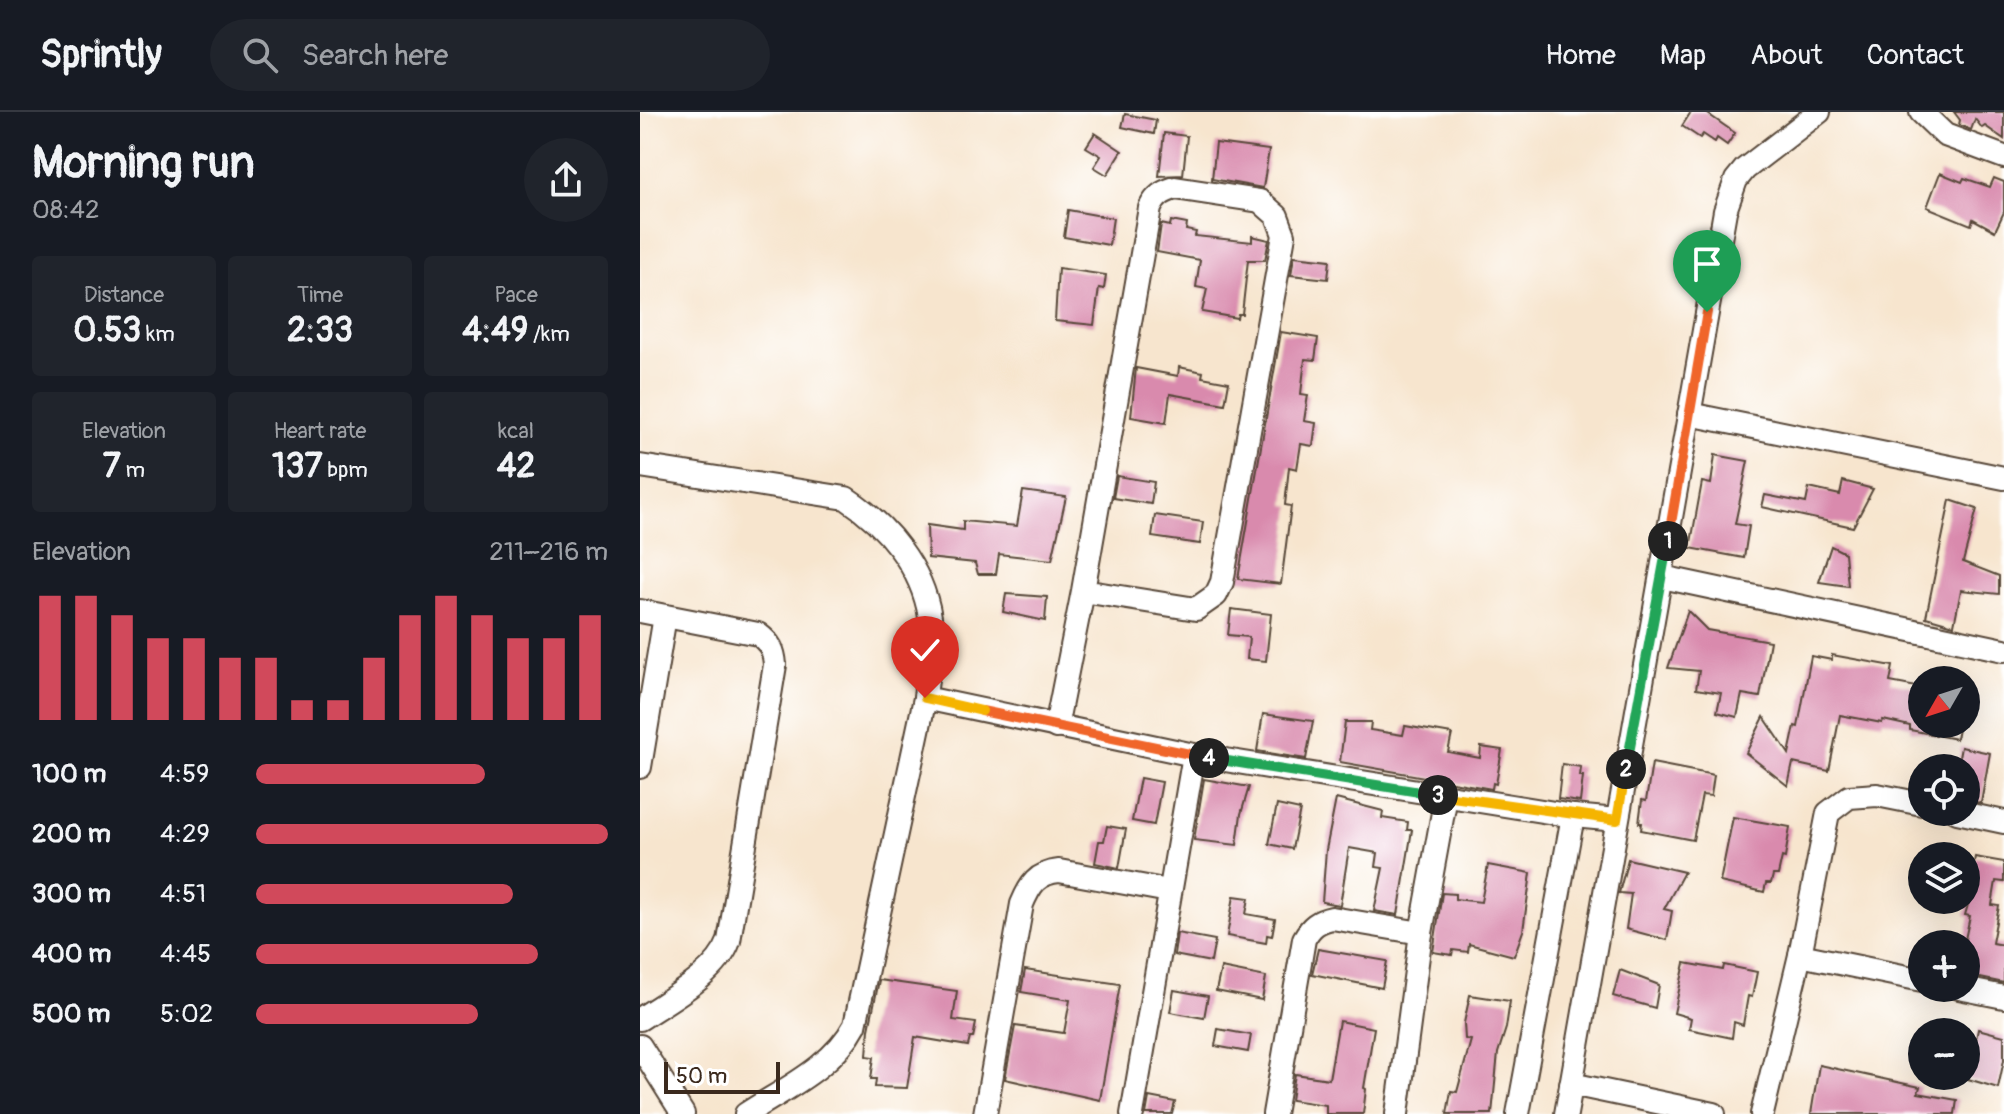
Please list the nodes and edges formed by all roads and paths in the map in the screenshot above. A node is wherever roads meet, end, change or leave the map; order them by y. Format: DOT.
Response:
graph roads {
  1 [pos="1819,112"];
  2 [pos="1921,112"];
  3 [pos="2004,157"];
  4 [pos="1689,414"];
  5 [pos="640,466"];
  6 [pos="2004,478"];
  7 [pos="1662,577"];
  8 [pos="1083,591"];
  9 [pos="640,611"];
  10 [pos="665,616"];
  11 [pos="2004,650"];
  12 [pos="925,698"];
  13 [pos="1056,727"];
  14 [pos="1194,755"];
  15 [pos="640,767"];
  16 [pos="1446,796"];
  17 [pos="1908,801"];
  18 [pos="1573,816"];
  19 [pos="1980,817"];
  20 [pos="1617,820"];
  21 [pos="2004,822"];
  22 [pos="1169,891"];
  23 [pos="1421,933"];
  24 [pos="1800,955"];
  25 [pos="1908,977"];
  26 [pos="1980,992"];
  27 [pos="2004,997"];
  28 [pos="640,1019"];
  29 [pos="640,1046"];
  30 [pos="1571,1084"];
  31 [pos="683,1114"];
  32 [pos="746,1114"];
  33 [pos="985,1114"];
  34 [pos="1132,1114"];
  35 [pos="1274,1114"];
  36 [pos="1397,1114"];
  37 [pos="1518,1114"];
  38 [pos="1566,1114"];
  39 [pos="1714,1114"];
  40 [pos="1762,1114"];
  1 -- 4 [label="street"];
  2 -- 3 [label="street"];
  4 -- 6 [label="street"];
  4 -- 7 [label="street"];
  5 -- 12 [label="street"];
  7 -- 11 [label="street"];
  7 -- 20 [label="street"];
  8 -- 8 [label="street"];
  8 -- 13 [label="street"];
  9 -- 10 [label="street"];
  10 -- 15 [label="street"];
  10 -- 28 [label="street"];
  12 -- 13 [label="street"];
  12 -- 32 [label="street"];
  13 -- 14 [label="street"];
  14 -- 16 [label="street"];
  14 -- 22 [label="street"];
  16 -- 18 [label="street"];
  16 -- 23 [label="street"];
  17 -- 24 [label="street"];
  18 -- 20 [label="street"];
  18 -- 37 [label="street"];
  19 -- 21 [label="street"];
  20 -- 30 [label="street"];
  22 -- 33 [label="street"];
  22 -- 34 [label="street"];
  23 -- 35 [label="street"];
  23 -- 36 [label="street"];
  24 -- 25 [label="street"];
  24 -- 40 [label="street"];
  26 -- 27 [label="street"];
  29 -- 31 [label="street"];
  30 -- 38 [label="street"];
  30 -- 39 [label="street"];
}
